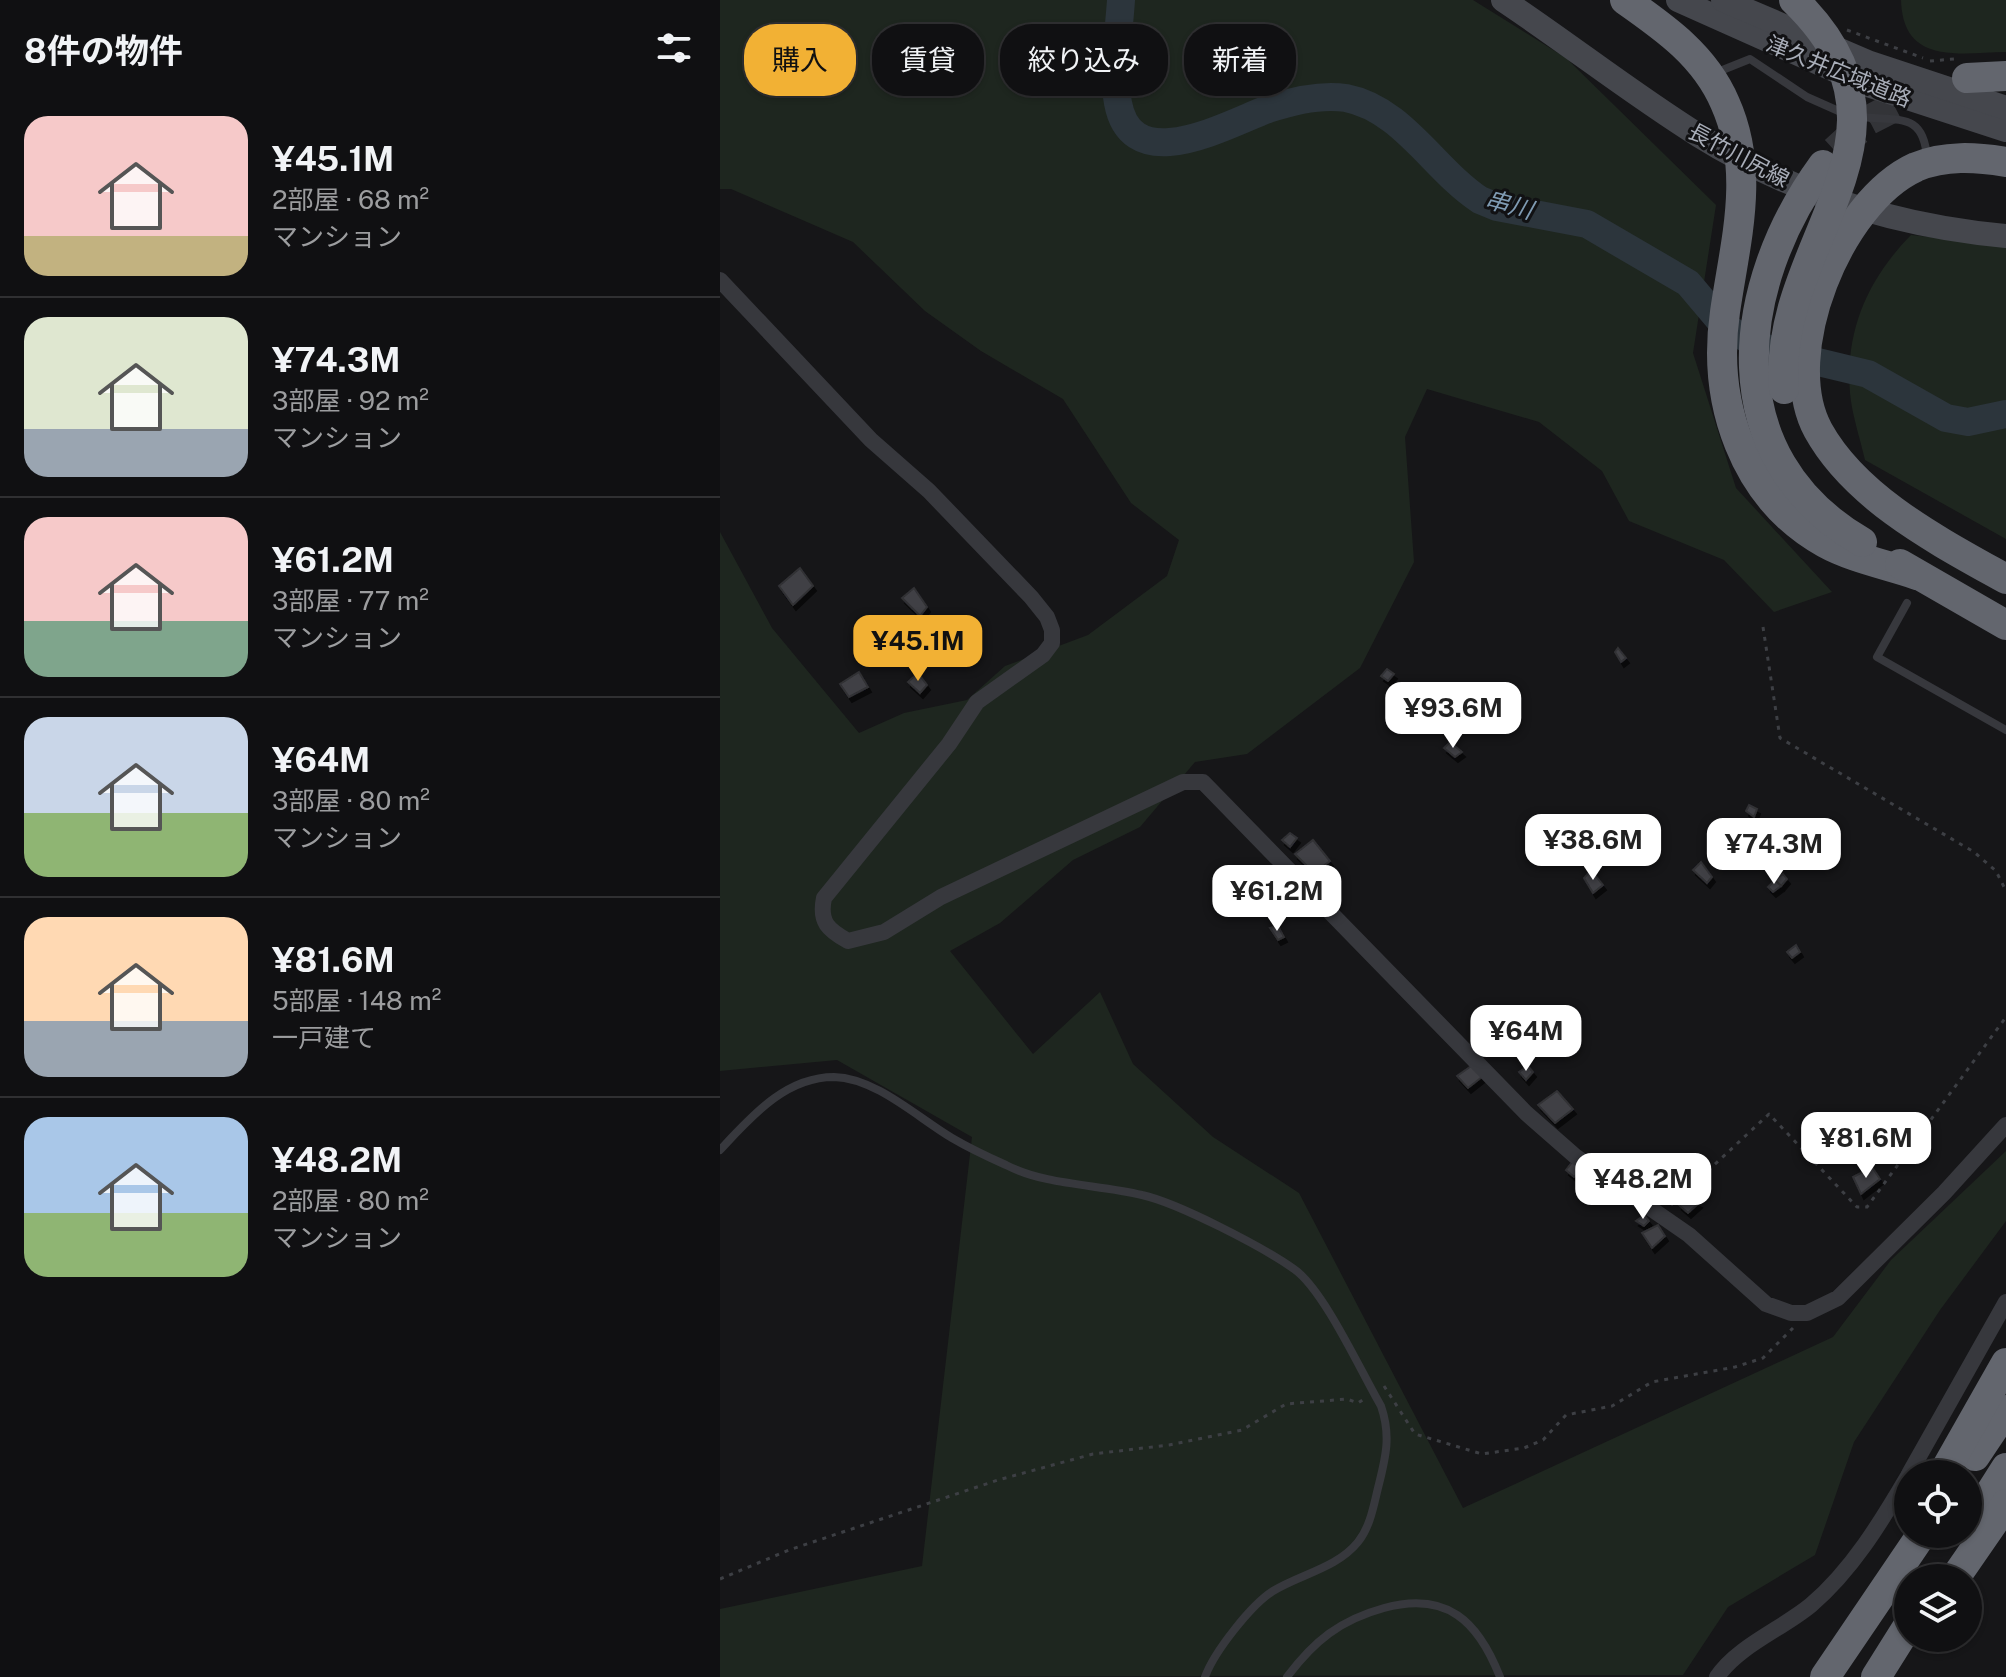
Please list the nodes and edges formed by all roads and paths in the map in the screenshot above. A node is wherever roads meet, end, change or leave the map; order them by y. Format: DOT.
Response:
graph roads {
  1 [pos="1503,0"];
  2 [pos="1625,0"];
  3 [pos="1678,0"];
  4 [pos="1723,0"];
  5 [pos="1801,8"];
  6 [pos="1844,29"];
  7 [pos="1957,69"];
  8 [pos="1711,76"];
  9 [pos="2006,76"];
  10 [pos="2006,108"];
  11 [pos="2006,130"];
  12 [pos="2006,162"];
  13 [pos="1927,163"];
  14 [pos="1823,165"];
  15 [pos="2006,236"];
  16 [pos="720,280"];
  17 [pos="1848,483"];
  18 [pos="1812,522"];
  19 [pos="2006,579"];
  20 [pos="1907,603"];
  21 [pos="2006,625"];
  22 [pos="1763,627"];
  23 [pos="2006,730"];
  24 [pos="2006,891"];
  25 [pos="2006,1017"];
  26 [pos="2006,1125"];
  27 [pos="720,1150"];
  28 [pos="1660,1215"];
  29 [pos="2006,1302"];
  30 [pos="1807,1313"];
  31 [pos="2006,1363"];
  32 [pos="1358,1403"];
  33 [pos="1994,1408"];
  34 [pos="1405,1422"];
  35 [pos="1916,1460"];
  36 [pos="1954,1460"];
  37 [pos="1969,1460"];
  38 [pos="2006,1468"];
  39 [pos="1894,1498"];
  40 [pos="2006,1504"];
  41 [pos="1982,1506"];
  42 [pos="1899,1548"];
  43 [pos="1912,1548"];
  44 [pos="1965,1564"];
  45 [pos="720,1579"];
  46 [pos="1894,1648"];
  47 [pos="1908,1652"];
  48 [pos="1205,1677"];
  49 [pos="1287,1677"];
  50 [pos="1500,1677"];
  51 [pos="1717,1677"];
  52 [pos="1824,1677"];
  53 [pos="1876,1677"];
  54 [pos="1893,1677"];
  1 -- 15 [label="main road, 長竹川尻線"];
  2 -- 8 [label="highway"];
  3 -- 11 [label="main road, 津久井広域道路"];
  4 -- 10 [label="main road, 津久井広域道路"];
  5 -- 17 [label="highway"];
  6 -- 7 [label="path"];
  7 -- 9 [label="highway"];
  8 -- 13 [label="lane"];
  8 -- 18 [label="highway"];
  12 -- 13 [label="highway"];
  13 -- 17 [label="highway"];
  14 -- 18 [label="highway"];
  16 -- 28 [label="street"];
  17 -- 19 [label="highway"];
  18 -- 21 [label="highway"];
  20 -- 23 [label="lane"];
  22 -- 24 [label="path"];
  25 -- 28 [label="path"];
  26 -- 30 [label="street"];
  27 -- 48 [label="lane"];
  28 -- 30 [label="street"];
  29 -- 35 [label="street"];
  30 -- 34 [label="path"];
  31 -- 33 [label="highway"];
  32 -- 45 [label="path"];
  33 -- 36 [label="highway"];
  33 -- 37 [label="highway"];
  38 -- 41 [label="highway"];
  39 -- 51 [label="street"];
  40 -- 44 [label="highway"];
  42 -- 52 [label="highway"];
  43 -- 52 [label="highway"];
  46 -- 53 [label="highway"];
  47 -- 54 [label="highway"];
  49 -- 50 [label="lane"];
}
